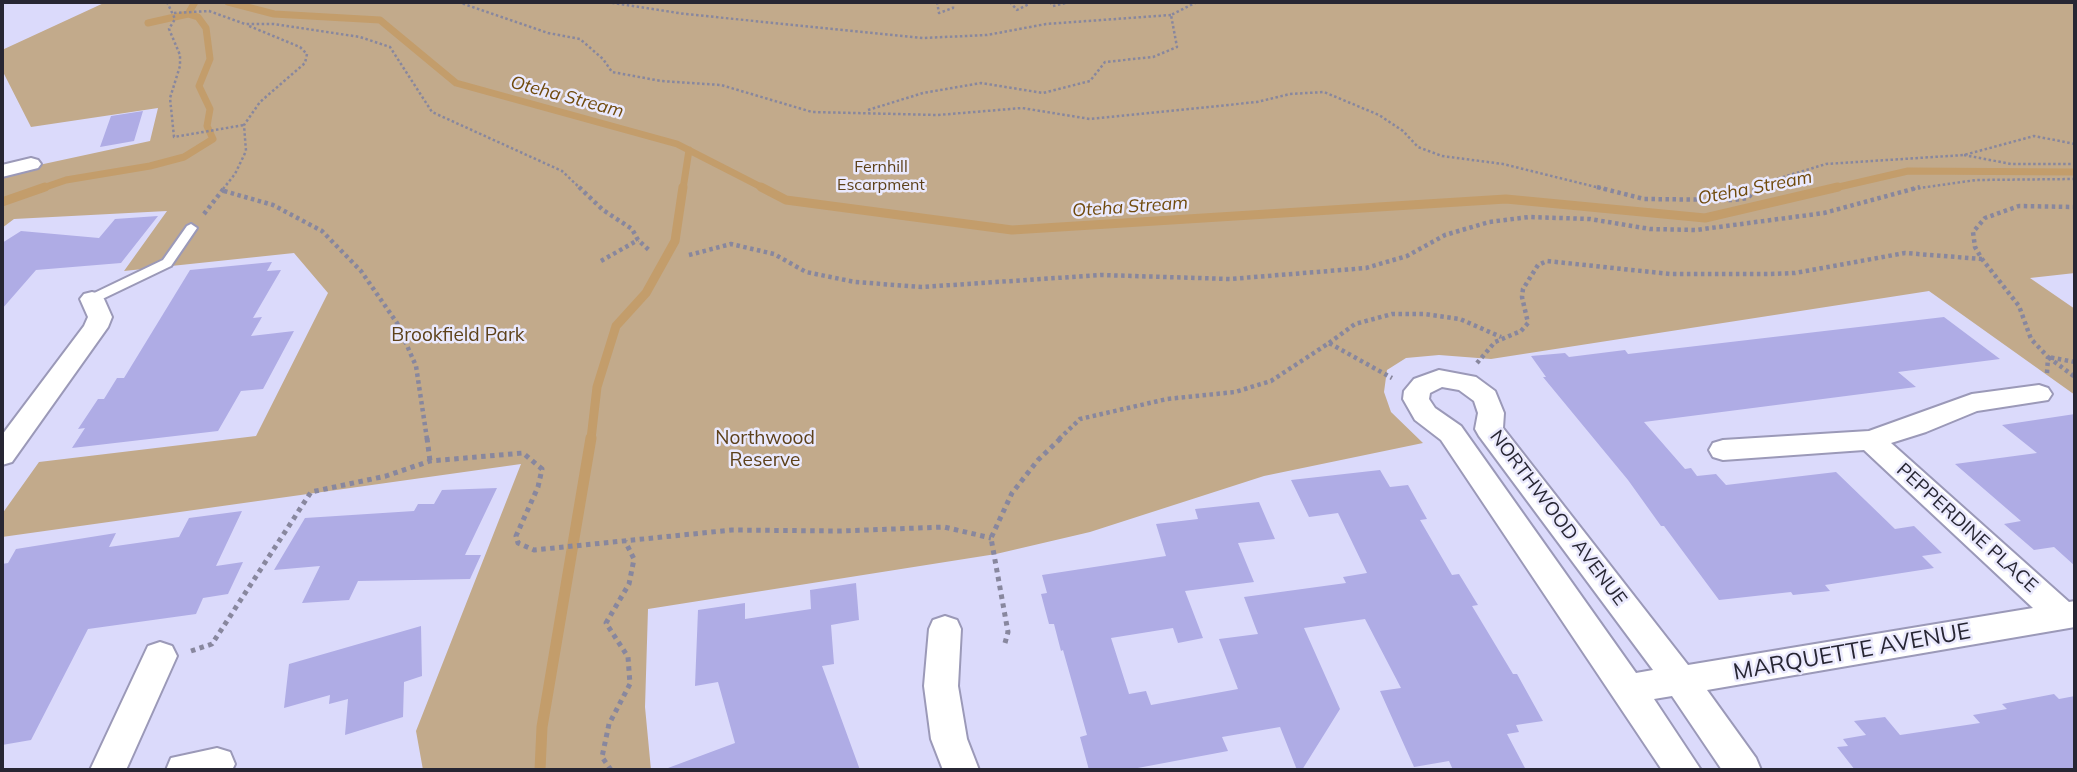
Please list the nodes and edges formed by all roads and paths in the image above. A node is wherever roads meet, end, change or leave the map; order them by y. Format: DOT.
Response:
graph roads {
  1 [pos="167,2"];
  2 [pos="458,2"];
  3 [pos="607,2"];
  4 [pos="702,2"];
  5 [pos="734,2"];
  6 [pos="937,2"];
  7 [pos="953,2"];
  8 [pos="1010,2"];
  9 [pos="1027,2"];
  10 [pos="1050,2"];
  11 [pos="1070,2"];
  12 [pos="1197,2"];
  13 [pos="1171,15"];
  14 [pos="174,16"];
  15 [pos="245,24"];
  16 [pos="864,112"];
  17 [pos="244,125"];
  18 [pos="2075,144"];
  19 [pos="1964,155"];
  20 [pos="31,164"];
  21 [pos="2075,164"];
  22 [pos="2,171"];
  23 [pos="2075,179"];
  24 [pos="224,191"];
  25 [pos="2075,207"];
  26 [pos="191,228"];
  27 [pos="638,240"];
  28 [pos="650,251"];
  29 [pos="689,255"];
  30 [pos="1982,259"];
  31 [pos="601,261"];
  32 [pos="93,299"];
  33 [pos="1502,337"];
  34 [pos="1329,343"];
  35 [pos="2049,358"];
  36 [pos="2075,362"];
  37 [pos="2075,377"];
  38 [pos="1467,383"];
  39 [pos="1417,391"];
  40 [pos="2039,394"];
  41 [pos="1870,440"];
  42 [pos="1723,450"];
  43 [pos="2,455"];
  44 [pos="430,461"];
  45 [pos="991,538"];
  46 [pos="625,540"];
  47 [pos="2069,615"];
  48 [pos="945,629"];
  49 [pos="1005,643"];
  50 [pos="158,660"];
  51 [pos="1681,681"];
  52 [pos="1629,689"];
  53 [pos="108,770"];
  54 [pos="611,770"];
  55 [pos="961,770"];
  56 [pos="1683,770"];
  57 [pos="1743,770"];
  1 -- 14 [label="path"];
  2 -- 16 [label="path"];
  3 -- 13 [label="path"];
  4 -- 5 [label="path"];
  6 -- 7 [label="path"];
  8 -- 9 [label="path"];
  10 -- 11 [label="path"];
  12 -- 13 [label="path"];
  13 -- 16 [label="path"];
  14 -- 15 [label="path"];
  14 -- 17 [label="path"];
  15 -- 17 [label="path"];
  15 -- 27 [label="path"];
  16 -- 19 [label="path"];
  17 -- 24 [label="path"];
  18 -- 19 [label="path"];
  19 -- 21 [label="path"];
  20 -- 22 [label="street"];
  23 -- 29 [label="path"];
  24 -- 26 [label="path"];
  24 -- 44 [label="path"];
  25 -- 30 [label="path"];
  26 -- 32 [label="lane"];
  27 -- 28 [label="path"];
  27 -- 31 [label="path"];
  30 -- 33 [label="path"];
  30 -- 35 [label="path"];
  32 -- 43 [label="street"];
  33 -- 34 [label="path"];
  33 -- 38 [label="path"];
  34 -- 39 [label="path"];
  34 -- 45 [label="path"];
  35 -- 36 [label="path"];
  35 -- 37 [label="path"];
  35 -- 40 [label="path"];
  38 -- 39 [label="street"];
  38 -- 51 [label="street, NORTHWOOD AVENUE"];
  39 -- 52 [label="street, NORTHWOOD AVENUE"];
  40 -- 41 [label="street, PEPPERDINE PLACE"];
  41 -- 42 [label="street, PEPPERDINE PLACE"];
  41 -- 47 [label="street, PEPPERDINE PLACE"];
  44 -- 46 [label="path"];
  44 -- 50 [label="path"];
  45 -- 46 [label="path"];
  45 -- 49 [label="path"];
  46 -- 54 [label="path"];
  47 -- 51 [label="street, MARQUETTE AVENUE"];
  48 -- 55 [label="street"];
  50 -- 53 [label="street"];
  51 -- 52 [label="street, MARQUETTE AVENUE"];
  51 -- 57 [label="street, NORTHWOOD AVENUE"];
  52 -- 56 [label="street, NORTHWOOD AVENUE"];
}
